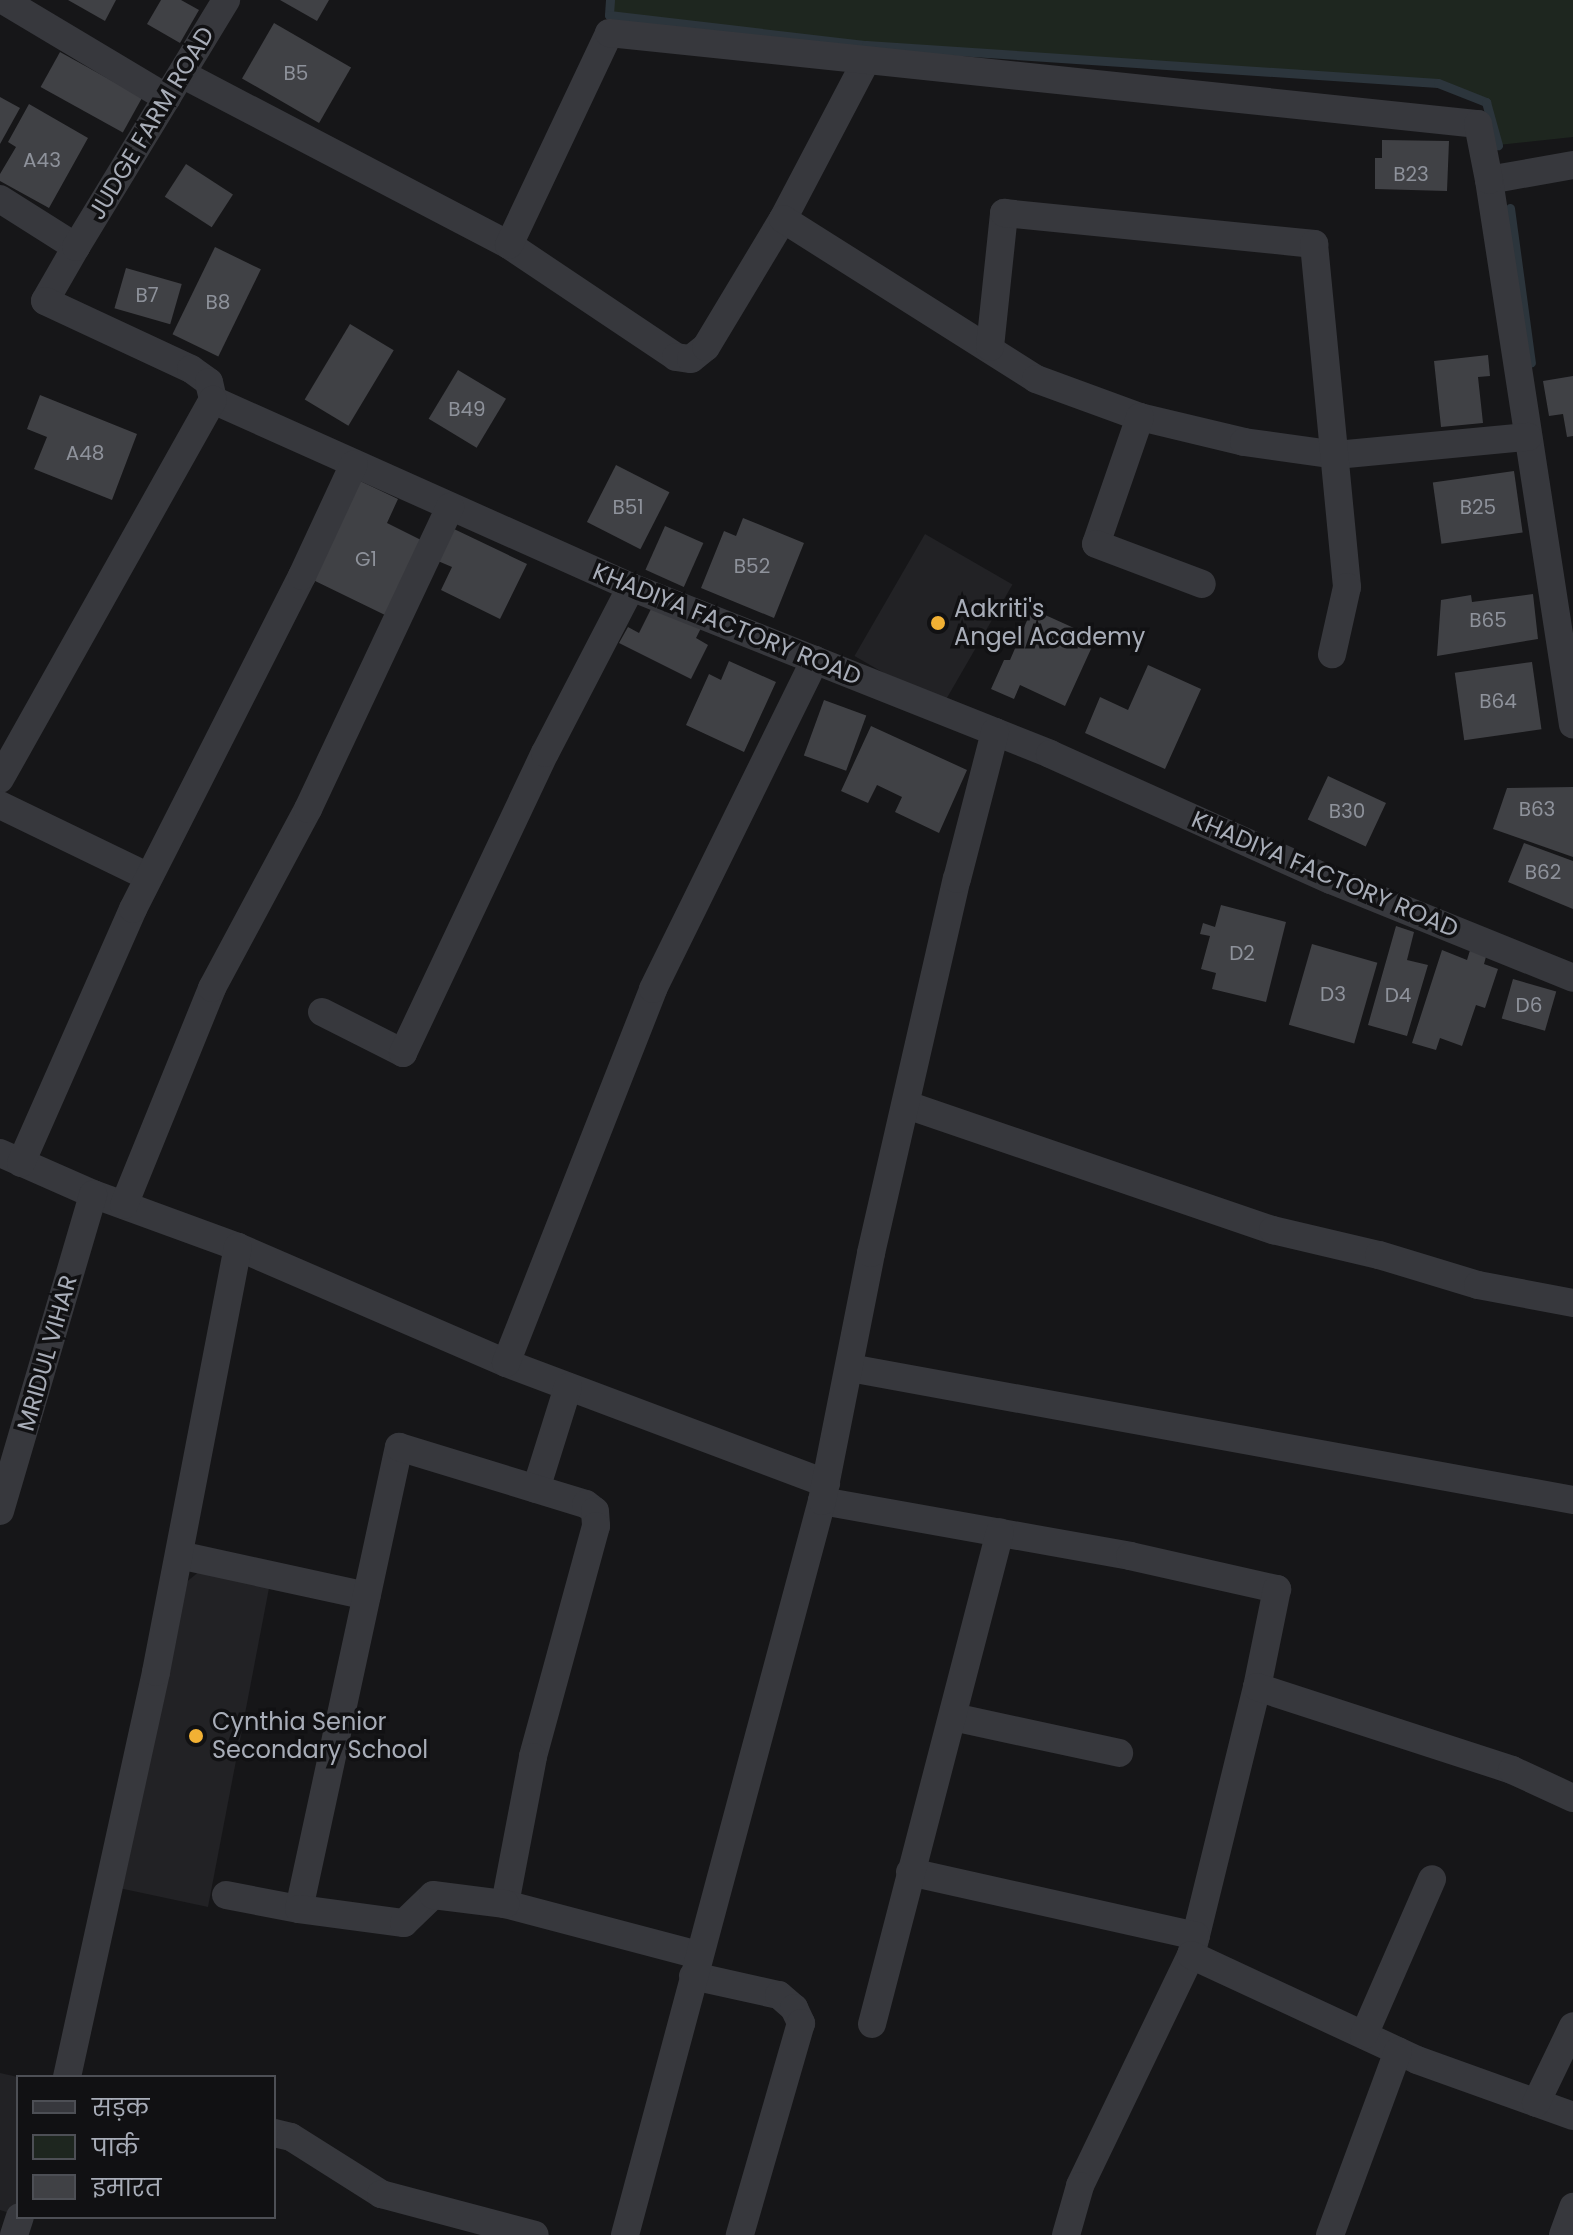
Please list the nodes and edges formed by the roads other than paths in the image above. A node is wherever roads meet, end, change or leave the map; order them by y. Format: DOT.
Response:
graph roads {
  1 [pos="3,0"];
  2 [pos="226,0"];
  3 [pos="866,61"];
  4 [pos="182,74"];
  5 [pos="167,98"];
  6 [pos="1573,165"];
  7 [pos="1489,180"];
  8 [pos="0,199"];
  9 [pos="783,219"];
  10 [pos="509,245"];
  11 [pos="76,247"];
  12 [pos="990,347"];
  13 [pos="213,400"];
  14 [pos="1140,417"];
  15 [pos="1528,437"];
  16 [pos="1336,455"];
  17 [pos="354,464"];
  18 [pos="450,507"];
  19 [pos="1202,584"];
  20 [pos="631,587"];
  21 [pos="1332,654"];
  22 [pos="815,660"];
  23 [pos="1573,725"];
  24 [pos="995,732"];
  25 [pos="0,779"];
  26 [pos="0,805"];
  27 [pos="149,877"];
  28 [pos="1573,978"];
  29 [pos="322,1012"];
  30 [pos="907,1105"];
  31 [pos="11,1158"];
  32 [pos="93,1194"];
  33 [pos="124,1205"];
  34 [pos="238,1247"];
  35 [pos="1573,1303"];
  36 [pos="506,1363"];
  37 [pos="850,1368"];
  38 [pos="568,1387"];
  39 [pos="536,1489"];
  40 [pos="824,1492"];
  41 [pos="1573,1500"];
  42 [pos="0,1511"];
  43 [pos="1000,1532"];
  44 [pos="179,1555"];
  45 [pos="367,1596"];
  46 [pos="1257,1687"];
  47 [pos="953,1717"];
  48 [pos="1119,1753"];
  49 [pos="1573,1798"];
  50 [pos="910,1872"];
  51 [pos="1432,1879"];
  52 [pos="226,1895"];
  53 [pos="505,1904"];
  54 [pos="299,1909"];
  55 [pos="1194,1945"];
  56 [pos="695,1966"];
  57 [pos="872,2024"];
  58 [pos="1573,2026"];
  59 [pos="1364,2035"];
  60 [pos="1398,2051"];
  61 [pos="69,2075"];
  62 [pos="1536,2103"];
  63 [pos="1573,2116"];
  64 [pos="276,2133"];
  65 [pos="1573,2207"];
  66 [pos="535,2235"];
  67 [pos="625,2235"];
  68 [pos="740,2235"];
  69 [pos="1066,2235"];
  70 [pos="1330,2235"];
  71 [pos="1563,2235"];
  1 -- 5 [label="street"];
  2 -- 4 [label="street, JUDGE FARM ROAD"];
  3 -- 7 [label="street"];
  3 -- 9 [label="street"];
  3 -- 10 [label="street"];
  4 -- 5 [label="street, JUDGE FARM ROAD"];
  4 -- 10 [label="street"];
  5 -- 11 [label="street, JUDGE FARM ROAD"];
  6 -- 7 [label="street"];
  7 -- 15 [label="street"];
  8 -- 11 [label="street"];
  9 -- 10 [label="street"];
  9 -- 12 [label="street"];
  11 -- 13 [label="street"];
  12 -- 14 [label="street"];
  12 -- 16 [label="street"];
  13 -- 17 [label="street, KHADIYA FACTORY ROAD"];
  13 -- 25 [label="street"];
  14 -- 16 [label="street"];
  14 -- 19 [label="street"];
  15 -- 16 [label="street"];
  15 -- 23 [label="street"];
  16 -- 21 [label="street"];
  17 -- 18 [label="street, KHADIYA FACTORY ROAD"];
  17 -- 27 [label="street"];
  18 -- 20 [label="street, KHADIYA FACTORY ROAD"];
  18 -- 33 [label="street"];
  20 -- 22 [label="street, KHADIYA FACTORY ROAD"];
  20 -- 29 [label="street"];
  22 -- 24 [label="street, KHADIYA FACTORY ROAD"];
  22 -- 36 [label="street"];
  24 -- 28 [label="street, KHADIYA FACTORY ROAD"];
  24 -- 30 [label="street"];
  26 -- 27 [label="street"];
  27 -- 31 [label="street"];
  30 -- 35 [label="street"];
  30 -- 37 [label="street"];
  31 -- 32 [label="street"];
  32 -- 33 [label="street"];
  32 -- 42 [label="street, MRIDUL VIHAR"];
  33 -- 34 [label="street"];
  34 -- 36 [label="street"];
  34 -- 44 [label="street"];
  36 -- 38 [label="street"];
  37 -- 40 [label="street"];
  37 -- 41 [label="street"];
  38 -- 39 [label="street"];
  38 -- 40 [label="street"];
  39 -- 45 [label="street"];
  39 -- 53 [label="street"];
  40 -- 43 [label="street"];
  40 -- 56 [label="street"];
  43 -- 46 [label="street"];
  43 -- 47 [label="street"];
  44 -- 45 [label="street"];
  44 -- 61 [label="street"];
  45 -- 54 [label="street"];
  46 -- 49 [label="street"];
  46 -- 55 [label="street"];
  47 -- 48 [label="street"];
  47 -- 50 [label="street"];
  50 -- 55 [label="street"];
  50 -- 57 [label="street"];
  51 -- 59 [label="street"];
  52 -- 54 [label="street"];
  53 -- 54 [label="street"];
  53 -- 56 [label="street"];
  55 -- 59 [label="street"];
  55 -- 69 [label="street"];
  56 -- 67 [label="street"];
  56 -- 68 [label="street"];
  58 -- 62 [label="street"];
  59 -- 60 [label="street"];
  60 -- 62 [label="street"];
  60 -- 70 [label="street"];
  62 -- 63 [label="street"];
  64 -- 66 [label="street"];
  65 -- 71 [label="street"];
}
